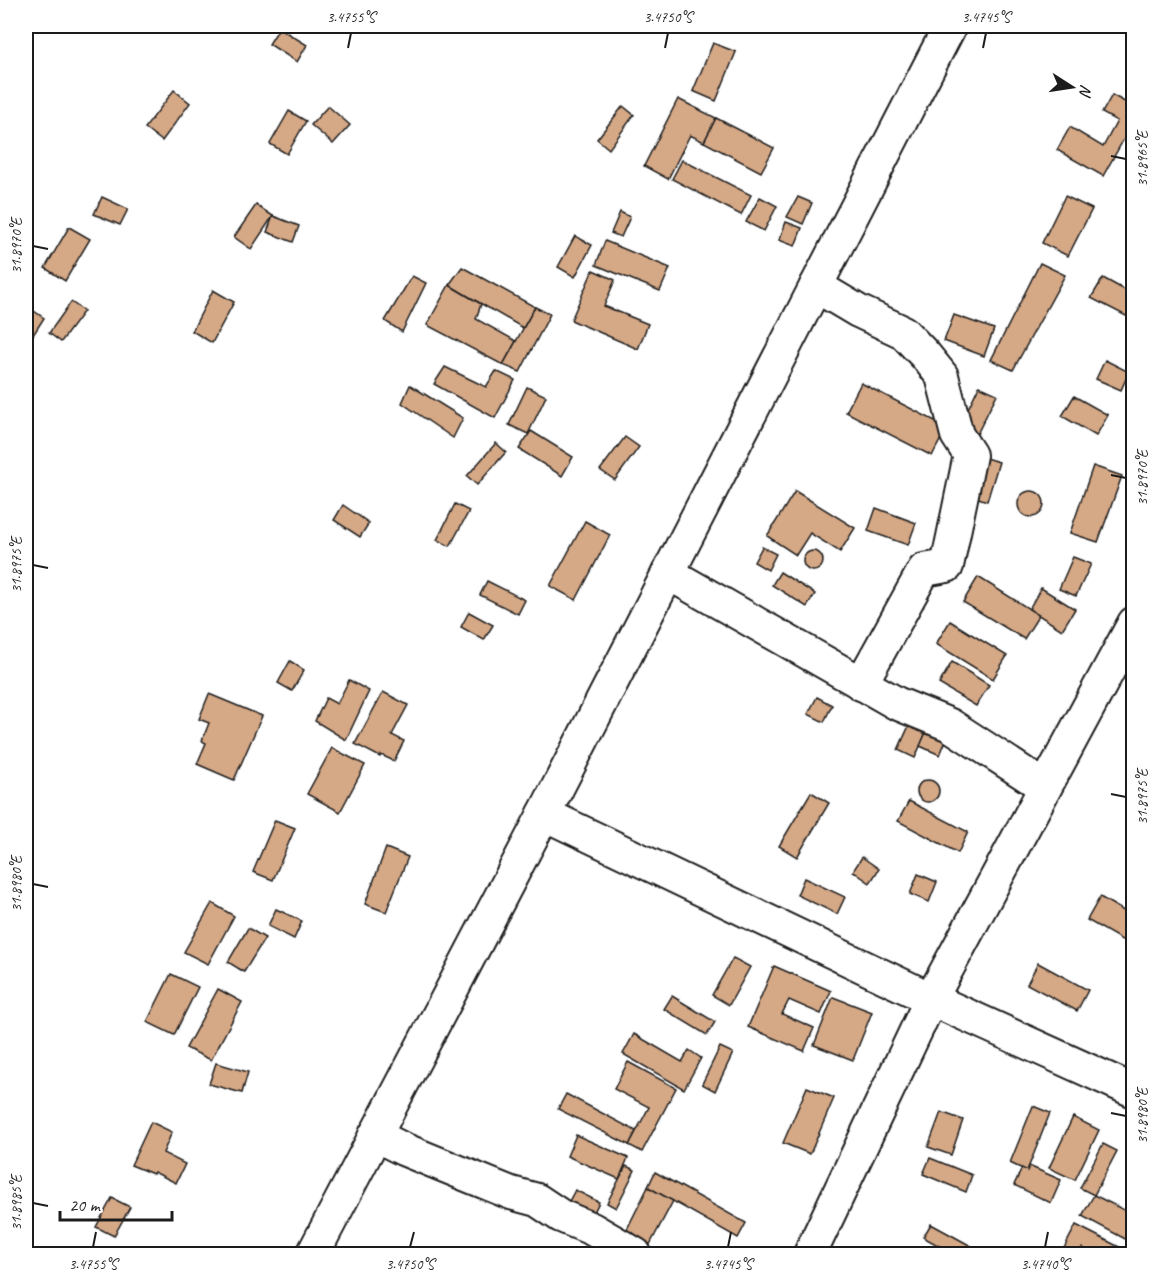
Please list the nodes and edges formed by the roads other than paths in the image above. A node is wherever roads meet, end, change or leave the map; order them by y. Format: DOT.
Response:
graph roads {
  1 [pos="950,26"];
  2 [pos="816,286"];
  3 [pos="668,573"];
  4 [pos="1134,623"];
  5 [pos="1126,656"];
  6 [pos="861,684"];
  7 [pos="1045,787"];
  8 [pos="544,814"];
  9 [pos="931,999"];
  10 [pos="1134,1091"];
  11 [pos="375,1135"];
  12 [pos="313,1254"];
  13 [pos="635,1254"];
  14 [pos="810,1254"];
  1 -- 2 [label="street"];
  2 -- 3 [label="street"];
  2 -- 6 [label="street"];
  3 -- 6 [label="street"];
  3 -- 8 [label="street"];
  4 -- 5 [label="street"];
  5 -- 7 [label="street"];
  6 -- 7 [label="street"];
  7 -- 9 [label="street"];
  8 -- 9 [label="street"];
  8 -- 11 [label="street"];
  9 -- 10 [label="street"];
  9 -- 14 [label="street"];
  11 -- 12 [label="street"];
  11 -- 13 [label="street"];
}
